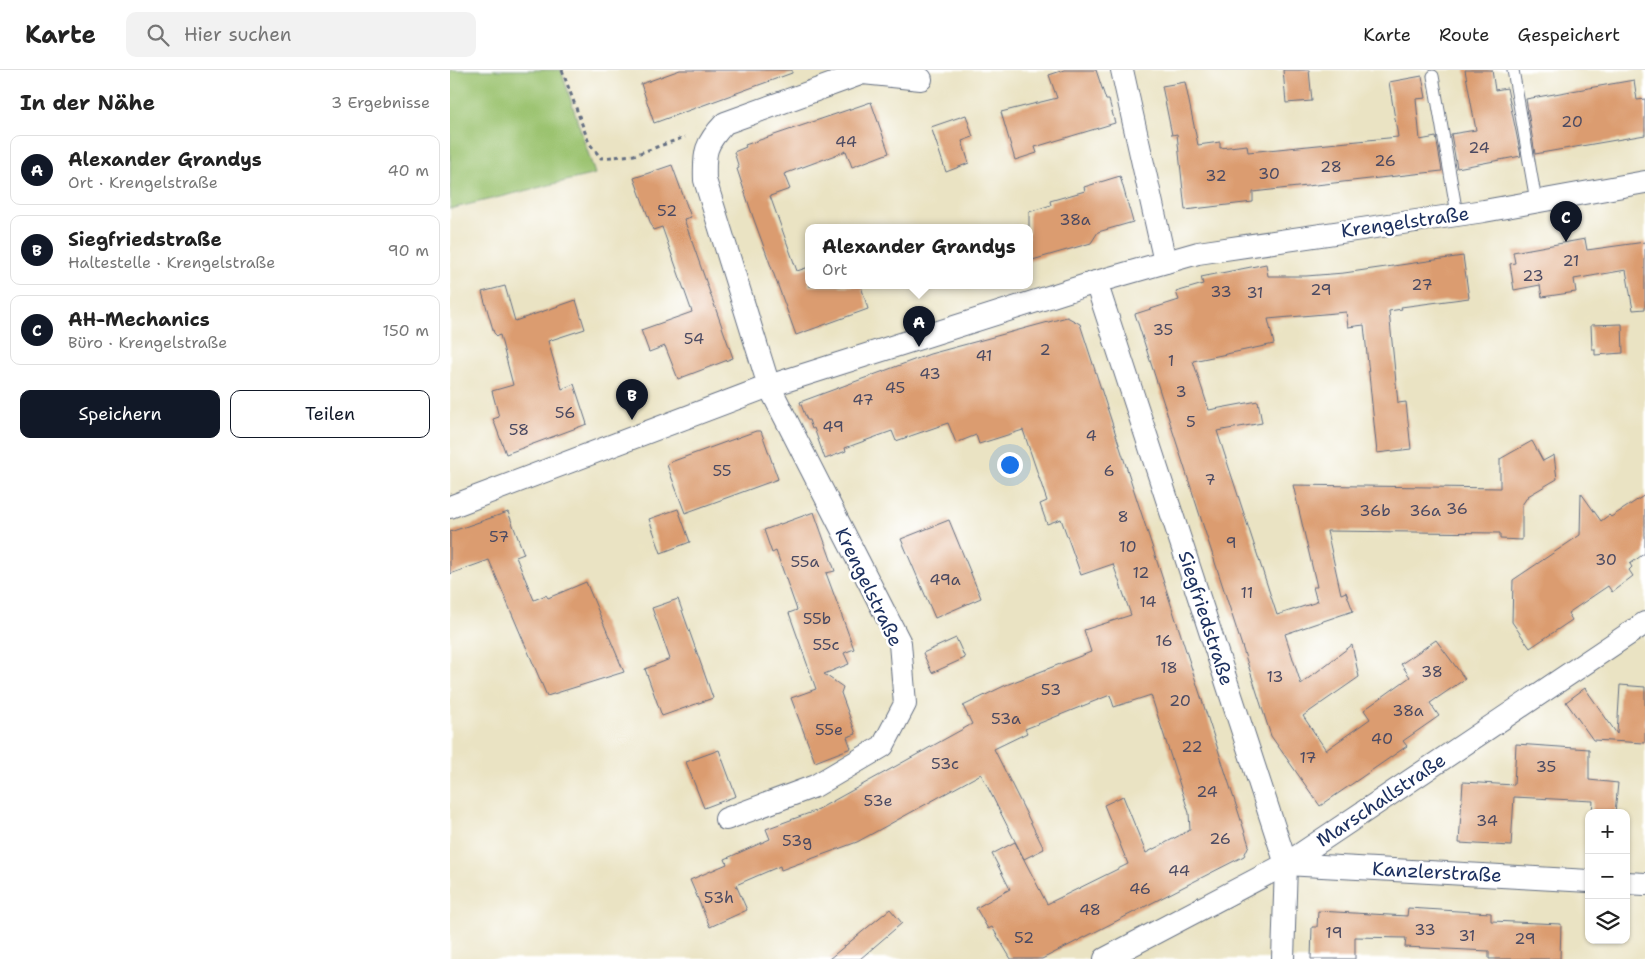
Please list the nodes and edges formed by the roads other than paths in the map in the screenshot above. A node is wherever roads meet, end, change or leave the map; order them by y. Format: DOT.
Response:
graph roads {
  1 [pos="1122,70"];
  2 [pos="1512,70"];
  3 [pos="1433,76"];
  4 [pos="921,79"];
  5 [pos="1645,182"];
  6 [pos="1536,202"];
  7 [pos="1457,214"];
  8 [pos="1165,262"];
  9 [pos="1096,282"];
  10 [pos="769,386"];
  11 [pos="450,507"];
  12 [pos="1645,623"];
  13 [pos="726,819"];
  14 [pos="1286,864"];
  15 [pos="1585,881"];
  16 [pos="1630,883"];
  17 [pos="1645,884"];
  18 [pos="1105,959"];
  19 [pos="1283,959"];
  1 -- 8 [label="street"];
  2 -- 6 [label="lane"];
  3 -- 7 [label="lane"];
  4 -- 10 [label="street, Krengelstraße"];
  5 -- 6 [label="street, Krengelstraße"];
  6 -- 7 [label="street, Krengelstraße"];
  7 -- 8 [label="street, Krengelstraße"];
  8 -- 9 [label="street, Krengelstraße"];
  9 -- 10 [label="street, Krengelstraße"];
  9 -- 14 [label="street, Siegfriedstraße"];
  10 -- 11 [label="street, Krengelstraße"];
  10 -- 13 [label="street, Krengelstraße"];
  12 -- 14 [label="street, Marschallstraße"];
  14 -- 15 [label="street, Kanzlerstraße"];
  14 -- 18 [label="street, Marschallstraße"];
  14 -- 19 [label="street, Siegfriedstraße"];
  16 -- 17 [label="street"];
}
